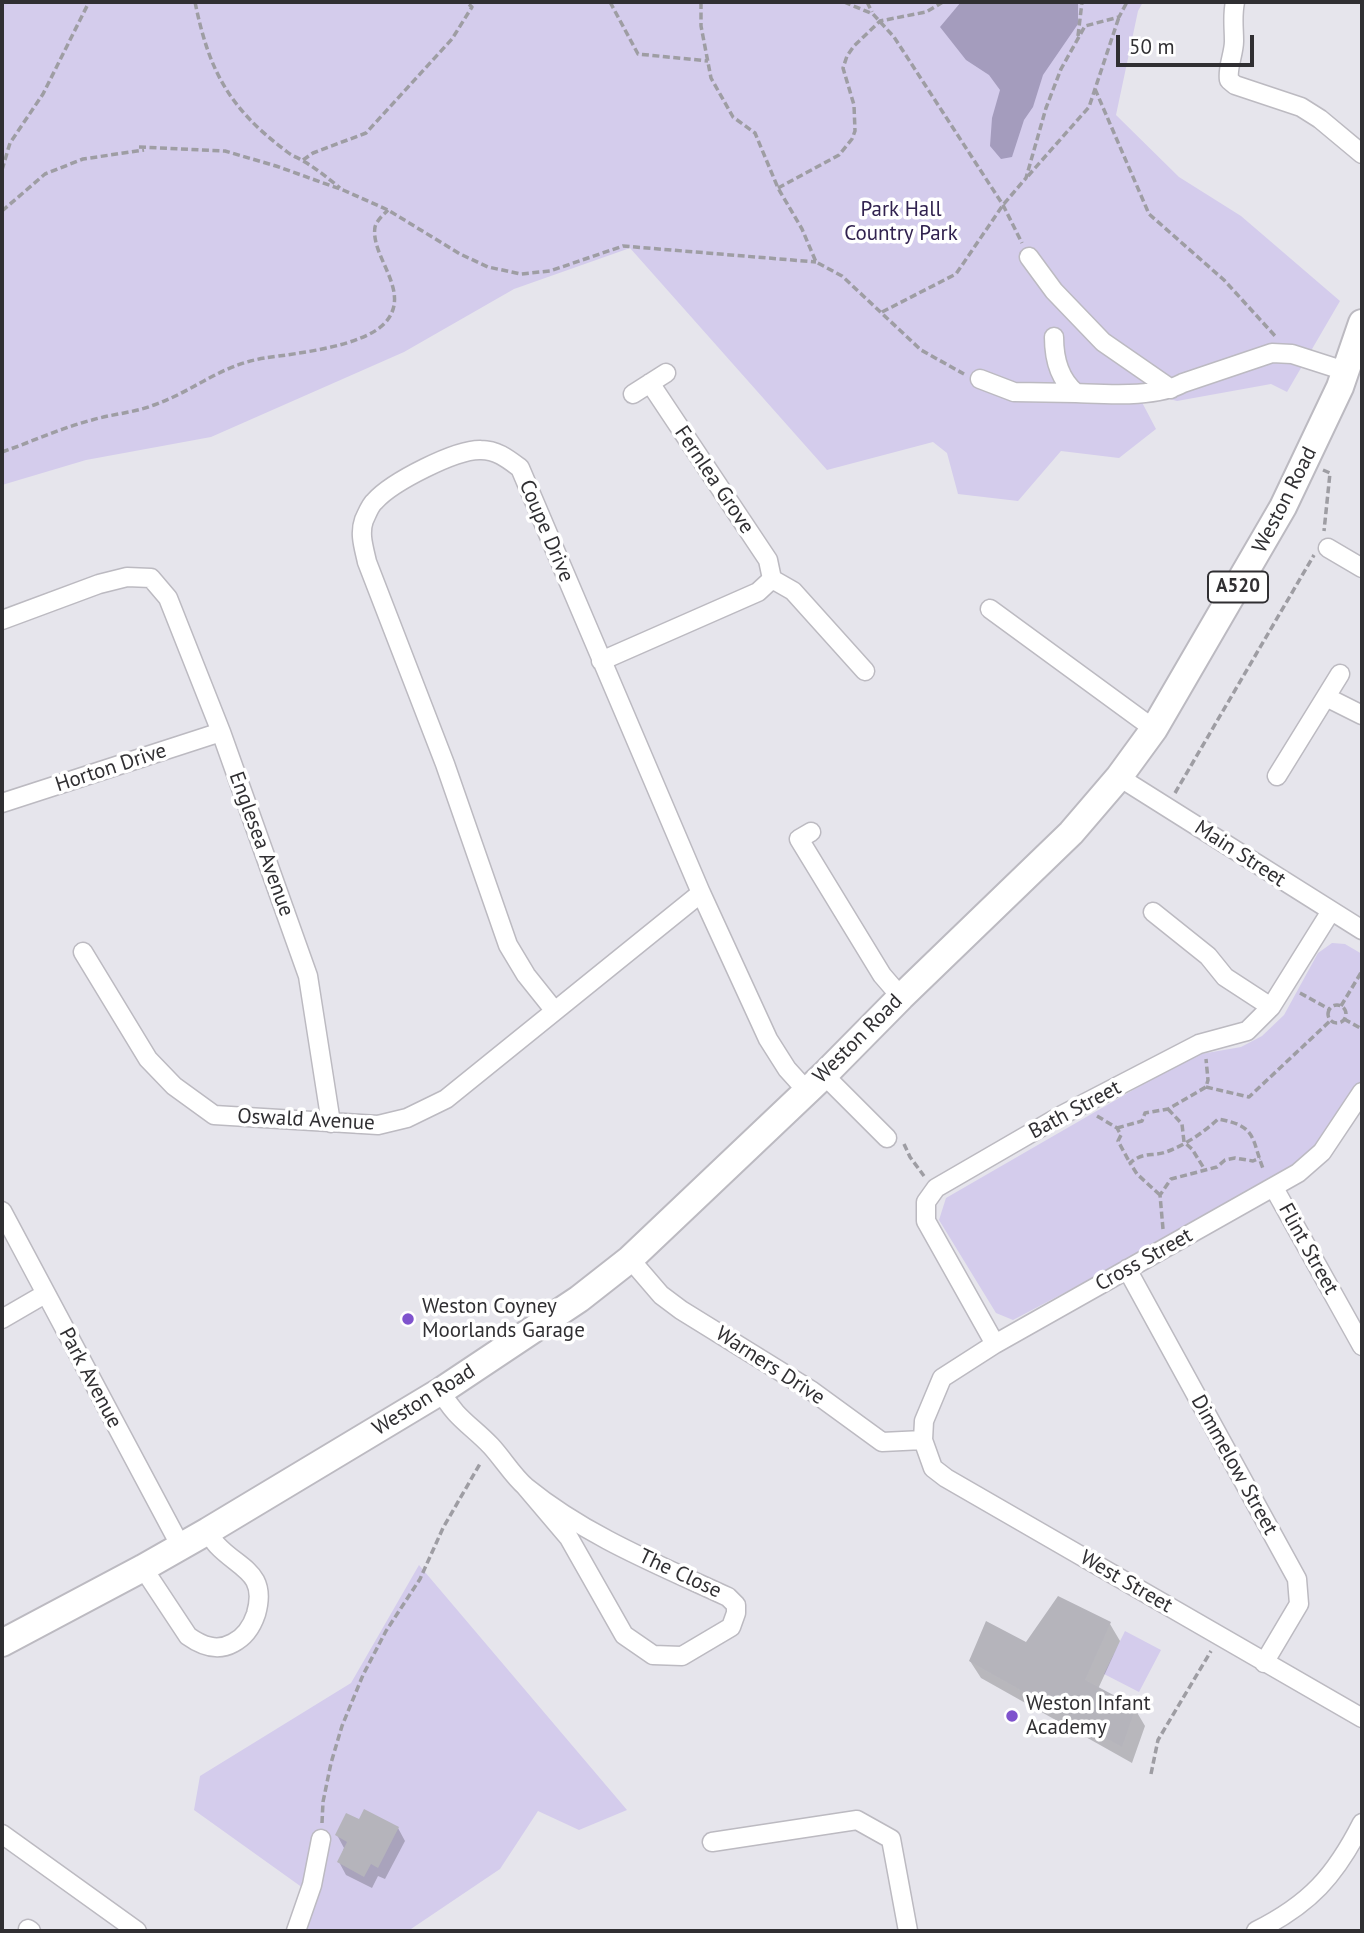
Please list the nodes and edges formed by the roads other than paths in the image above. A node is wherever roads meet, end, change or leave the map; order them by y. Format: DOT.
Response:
graph roads {
  1 [pos="1235,2"];
  2 [pos="1362,154"];
  3 [pos="1030,257"];
  4 [pos="1362,323"];
  5 [pos="1054,337"];
  6 [pos="666,373"];
  7 [pos="1343,379"];
  8 [pos="979,380"];
  9 [pos="650,383"];
  10 [pos="1171,389"];
  11 [pos="1076,393"];
  12 [pos="633,394"];
  13 [pos="1326,543"];
  14 [pos="1362,568"];
  15 [pos="772,579"];
  16 [pos="990,608"];
  17 [pos="2,620"];
  18 [pos="601,661"];
  19 [pos="882,662"];
  20 [pos="1340,674"];
  21 [pos="1326,697"];
  22 [pos="1362,715"];
  23 [pos="1154,729"];
  24 [pos="221,732"];
  25 [pos="1278,776"];
  26 [pos="1119,777"];
  27 [pos="2,803"];
  28 [pos="811,832"];
  29 [pos="701,893"];
  30 [pos="1331,911"];
  31 [pos="1153,912"];
  32 [pos="1362,930"];
  33 [pos="83,952"];
  34 [pos="901,997"];
  35 [pos="1271,1007"];
  36 [pos="554,1010"];
  37 [pos="815,1083"];
  38 [pos="1362,1092"];
  39 [pos="331,1123"];
  40 [pos="887,1138"];
  41 [pos="1274,1188"];
  42 [pos="2,1211"];
  43 [pos="630,1259"];
  44 [pos="1127,1269"];
  45 [pos="45,1294"];
  46 [pos="2,1319"];
  47 [pos="995,1344"];
  48 [pos="1362,1345"];
  49 [pos="441,1391"];
  50 [pos="924,1421"];
  51 [pos="923,1440"];
  52 [pos="524,1485"];
  53 [pos="208,1531"];
  54 [pos="180,1545"];
  55 [pos="143,1568"];
  56 [pos="2,1643"];
  57 [pos="1264,1663"];
  58 [pos="1362,1718"];
  59 [pos="1362,1823"];
  60 [pos="2,1834"];
  61 [pos="321,1839"];
  62 [pos="712,1842"];
  63 [pos="137,1931"];
  64 [pos="296,1931"];
  65 [pos="908,1931"];
  66 [pos="1256,1931"];
  1 -- 2 [label="street"];
  3 -- 10 [label="street"];
  4 -- 7 [label="highway, A520"];
  5 -- 11 [label="street"];
  6 -- 9 [label="street"];
  7 -- 10 [label="street"];
  7 -- 23 [label="highway, Weston Road / A520"];
  8 -- 11 [label="street"];
  9 -- 12 [label="street"];
  9 -- 15 [label="street, Fernlea Grove"];
  10 -- 11 [label="street"];
  13 -- 14 [label="street"];
  15 -- 18 [label="street"];
  15 -- 19 [label="street"];
  16 -- 23 [label="street"];
  17 -- 24 [label="street, Englesea Avenue"];
  18 -- 29 [label="street, Coupe Drive"];
  18 -- 36 [label="street, Coupe Drive"];
  20 -- 21 [label="street"];
  21 -- 22 [label="street"];
  21 -- 25 [label="street"];
  23 -- 26 [label="highway, Weston Road / A520"];
  24 -- 27 [label="street, Horton Drive"];
  24 -- 39 [label="street, Englesea Avenue"];
  26 -- 30 [label="street, Main Street"];
  26 -- 34 [label="highway, Weston Road / A520"];
  28 -- 34 [label="street"];
  29 -- 36 [label="street, Oswald Avenue"];
  29 -- 37 [label="street, Coupe Drive"];
  30 -- 32 [label="street, Main Street"];
  30 -- 35 [label="street, Bath Street"];
  31 -- 35 [label="street"];
  33 -- 39 [label="street, Oswald Avenue"];
  34 -- 37 [label="highway, Weston Road / A520"];
  35 -- 47 [label="street, Bath Street"];
  36 -- 39 [label="street, Oswald Avenue"];
  37 -- 40 [label="street, Coupe Drive"];
  37 -- 43 [label="highway, Weston Road / A520"];
  38 -- 41 [label="street, Cross Street"];
  41 -- 44 [label="street, Cross Street"];
  41 -- 48 [label="street, Flint Street"];
  42 -- 45 [label="street, Park Avenue"];
  43 -- 49 [label="highway, Weston Road / A520"];
  43 -- 51 [label="street, Warners Drive"];
  44 -- 47 [label="street, Cross Street"];
  44 -- 57 [label="street, Dimmelow Street"];
  45 -- 46 [label="street"];
  45 -- 54 [label="street, Park Avenue"];
  47 -- 50 [label="street, Cross Street"];
  49 -- 52 [label="street, The Close"];
  49 -- 53 [label="highway, Weston Road / A520"];
  50 -- 51 [label="street, West Street"];
  51 -- 57 [label="street, West Street"];
  52 -- 52 [label="street, The Close"];
  53 -- 54 [label="highway, Weston Road / A520"];
  53 -- 55 [label="street"];
  54 -- 55 [label="highway, Weston Road / A520"];
  55 -- 56 [label="highway, Weston Road / A520"];
  57 -- 58 [label="street, West Street"];
  59 -- 66 [label="street"];
  60 -- 63 [label="street"];
  61 -- 64 [label="street"];
  62 -- 65 [label="street"];
}
